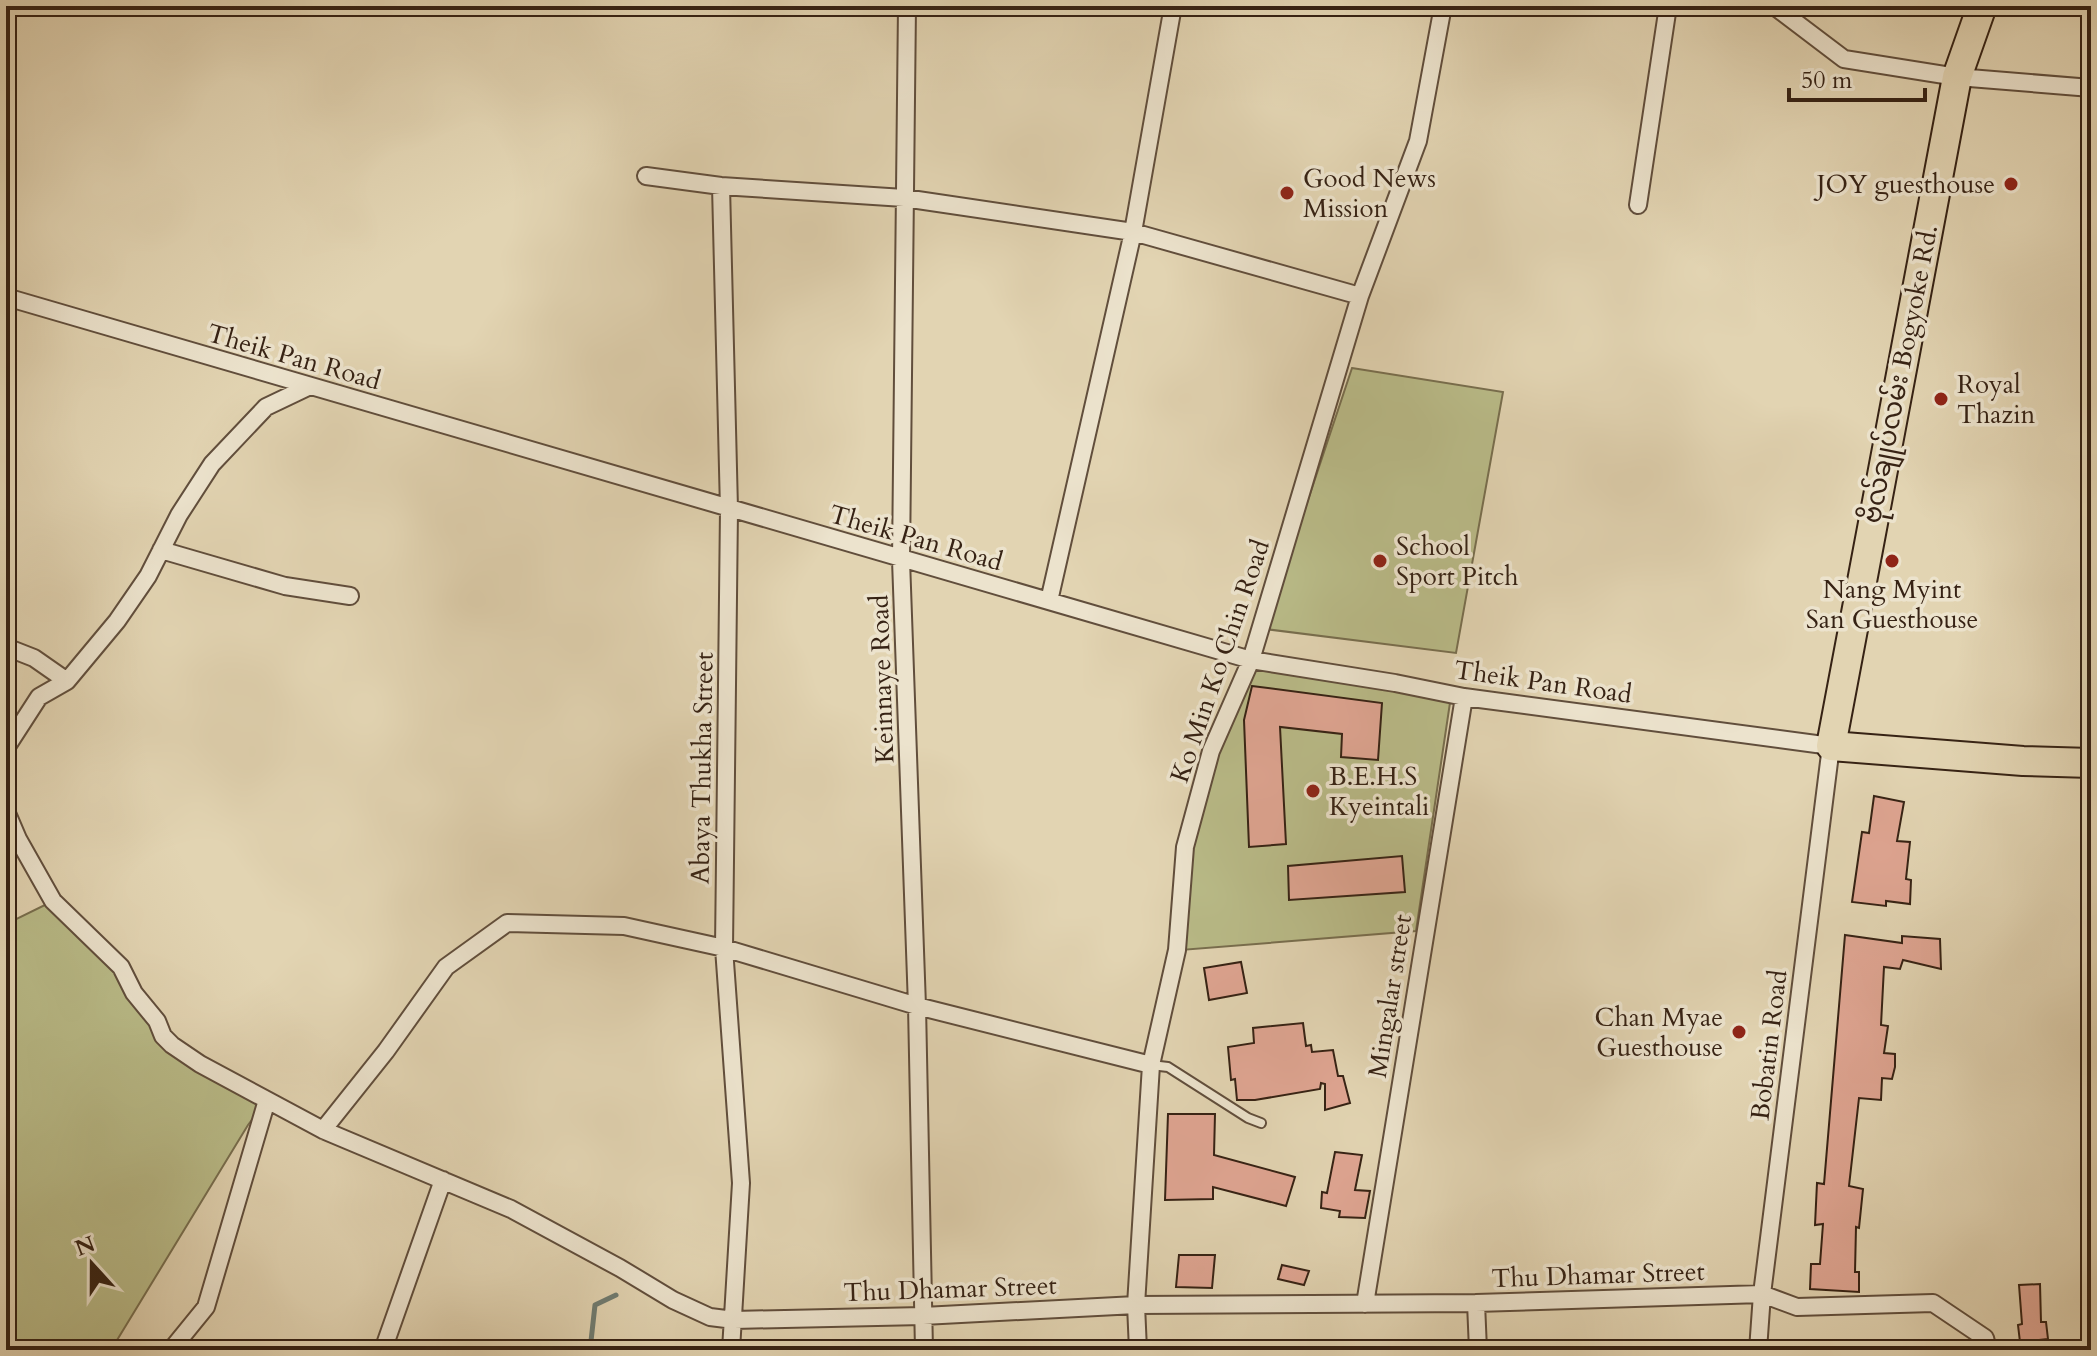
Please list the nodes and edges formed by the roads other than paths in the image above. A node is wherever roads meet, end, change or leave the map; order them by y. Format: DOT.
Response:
graph roads {
  1 [pos="907,6"];
  2 [pos="1173,6"];
  3 [pos="1443,6"];
  4 [pos="1668,6"];
  5 [pos="1774,6"];
  6 [pos="1982,6"];
  7 [pos="1957,77"];
  8 [pos="2091,88"];
  9 [pos="646,176"];
  10 [pos="721,186"];
  11 [pos="904,198"];
  12 [pos="1638,205"];
  13 [pos="1133,232"];
  14 [pos="1360,296"];
  15 [pos="6,297"];
  16 [pos="310,386"];
  17 [pos="729,509"];
  18 [pos="161,550"];
  19 [pos="901,560"];
  20 [pos="350,596"];
  21 [pos="1049,601"];
  22 [pos="6,647"];
  23 [pos="1251,660"];
  24 [pos="67,681"];
  25 [pos="1464,697"];
  26 [pos="1831,746"];
  27 [pos="6,748"];
  28 [pos="2091,763"];
  29 [pos="6,811"];
  30 [pos="724,948"];
  31 [pos="917,1006"];
  32 [pos="1151,1065"];
  33 [pos="267,1100"];
  34 [pos="1261,1123"];
  35 [pos="323,1130"];
  36 [pos="443,1180"];
  37 [pos="1762,1294"];
  38 [pos="1476,1303"];
  39 [pos="1365,1304"];
  40 [pos="1136,1305"];
  41 [pos="923,1316"];
  42 [pos="734,1320"];
  43 [pos="171,1350"];
  44 [pos="383,1350"];
  45 [pos="731,1350"];
  46 [pos="924,1350"];
  47 [pos="1138,1350"];
  48 [pos="1478,1350"];
  49 [pos="1758,1350"];
  50 [pos="1988,1350"];
  1 -- 11 [label="street, Keinnaye Road"];
  2 -- 13 [label="street"];
  3 -- 14 [label="street, Ko Min Ko Chin Road"];
  4 -- 12 [label="street"];
  5 -- 7 [label="street"];
  6 -- 7 [label="highway, ဗိုလ်ချုပ်လမ်း Bogyoke Rd."];
  7 -- 8 [label="street"];
  7 -- 26 [label="highway, ဗိုလ်ချုပ်လမ်း Bogyoke Rd."];
  9 -- 10 [label="street"];
  10 -- 11 [label="street"];
  10 -- 17 [label="street, Abaya Thukha Street"];
  11 -- 13 [label="street"];
  11 -- 19 [label="street, Keinnaye Road"];
  13 -- 14 [label="street"];
  13 -- 21 [label="street"];
  14 -- 23 [label="street, Ko Min Ko Chin Road"];
  15 -- 16 [label="street, Theik Pan Road"];
  16 -- 17 [label="street, Theik Pan Road"];
  16 -- 18 [label="street"];
  17 -- 19 [label="street, Theik Pan Road"];
  17 -- 30 [label="street, Abaya Thukha Street"];
  18 -- 20 [label="street"];
  18 -- 24 [label="street"];
  19 -- 21 [label="street, Theik Pan Road"];
  19 -- 31 [label="street, Keinnaye Road"];
  21 -- 23 [label="street, Theik Pan Road"];
  22 -- 24 [label="street"];
  23 -- 25 [label="street, Theik Pan Road"];
  23 -- 32 [label="street, Ko Min Ko Chin Road"];
  24 -- 27 [label="street"];
  25 -- 26 [label="street, Theik Pan Road"];
  25 -- 39 [label="street, Mingalar street"];
  26 -- 28 [label="highway"];
  26 -- 37 [label="street, Bobatin Road"];
  29 -- 33 [label="street, Thu Dhamar Street"];
  30 -- 31 [label="street"];
  30 -- 35 [label="street"];
  30 -- 42 [label="street, Abaya Thukha Street"];
  31 -- 32 [label="street"];
  31 -- 41 [label="street, Keinnaye Road"];
  32 -- 34 [label="lane"];
  32 -- 40 [label="street, Ko Min Ko Chin Road"];
  33 -- 35 [label="street, Thu Dhamar Street"];
  33 -- 43 [label="street"];
  35 -- 36 [label="street, Thu Dhamar Street"];
  36 -- 42 [label="street, Thu Dhamar Street"];
  36 -- 44 [label="street"];
  37 -- 38 [label="street, Thu Dhamar Street"];
  37 -- 49 [label="street, Bobatin Road"];
  37 -- 50 [label="street"];
  38 -- 39 [label="street, Thu Dhamar Street"];
  38 -- 48 [label="street"];
  39 -- 40 [label="street, Thu Dhamar Street"];
  40 -- 41 [label="street, Thu Dhamar Street"];
  40 -- 47 [label="street, Ko Min Ko Chin Road"];
  41 -- 42 [label="street, Thu Dhamar Street"];
  41 -- 46 [label="street, Keinnaye Road"];
  42 -- 45 [label="street, Abaya Thukha Street"];
}
